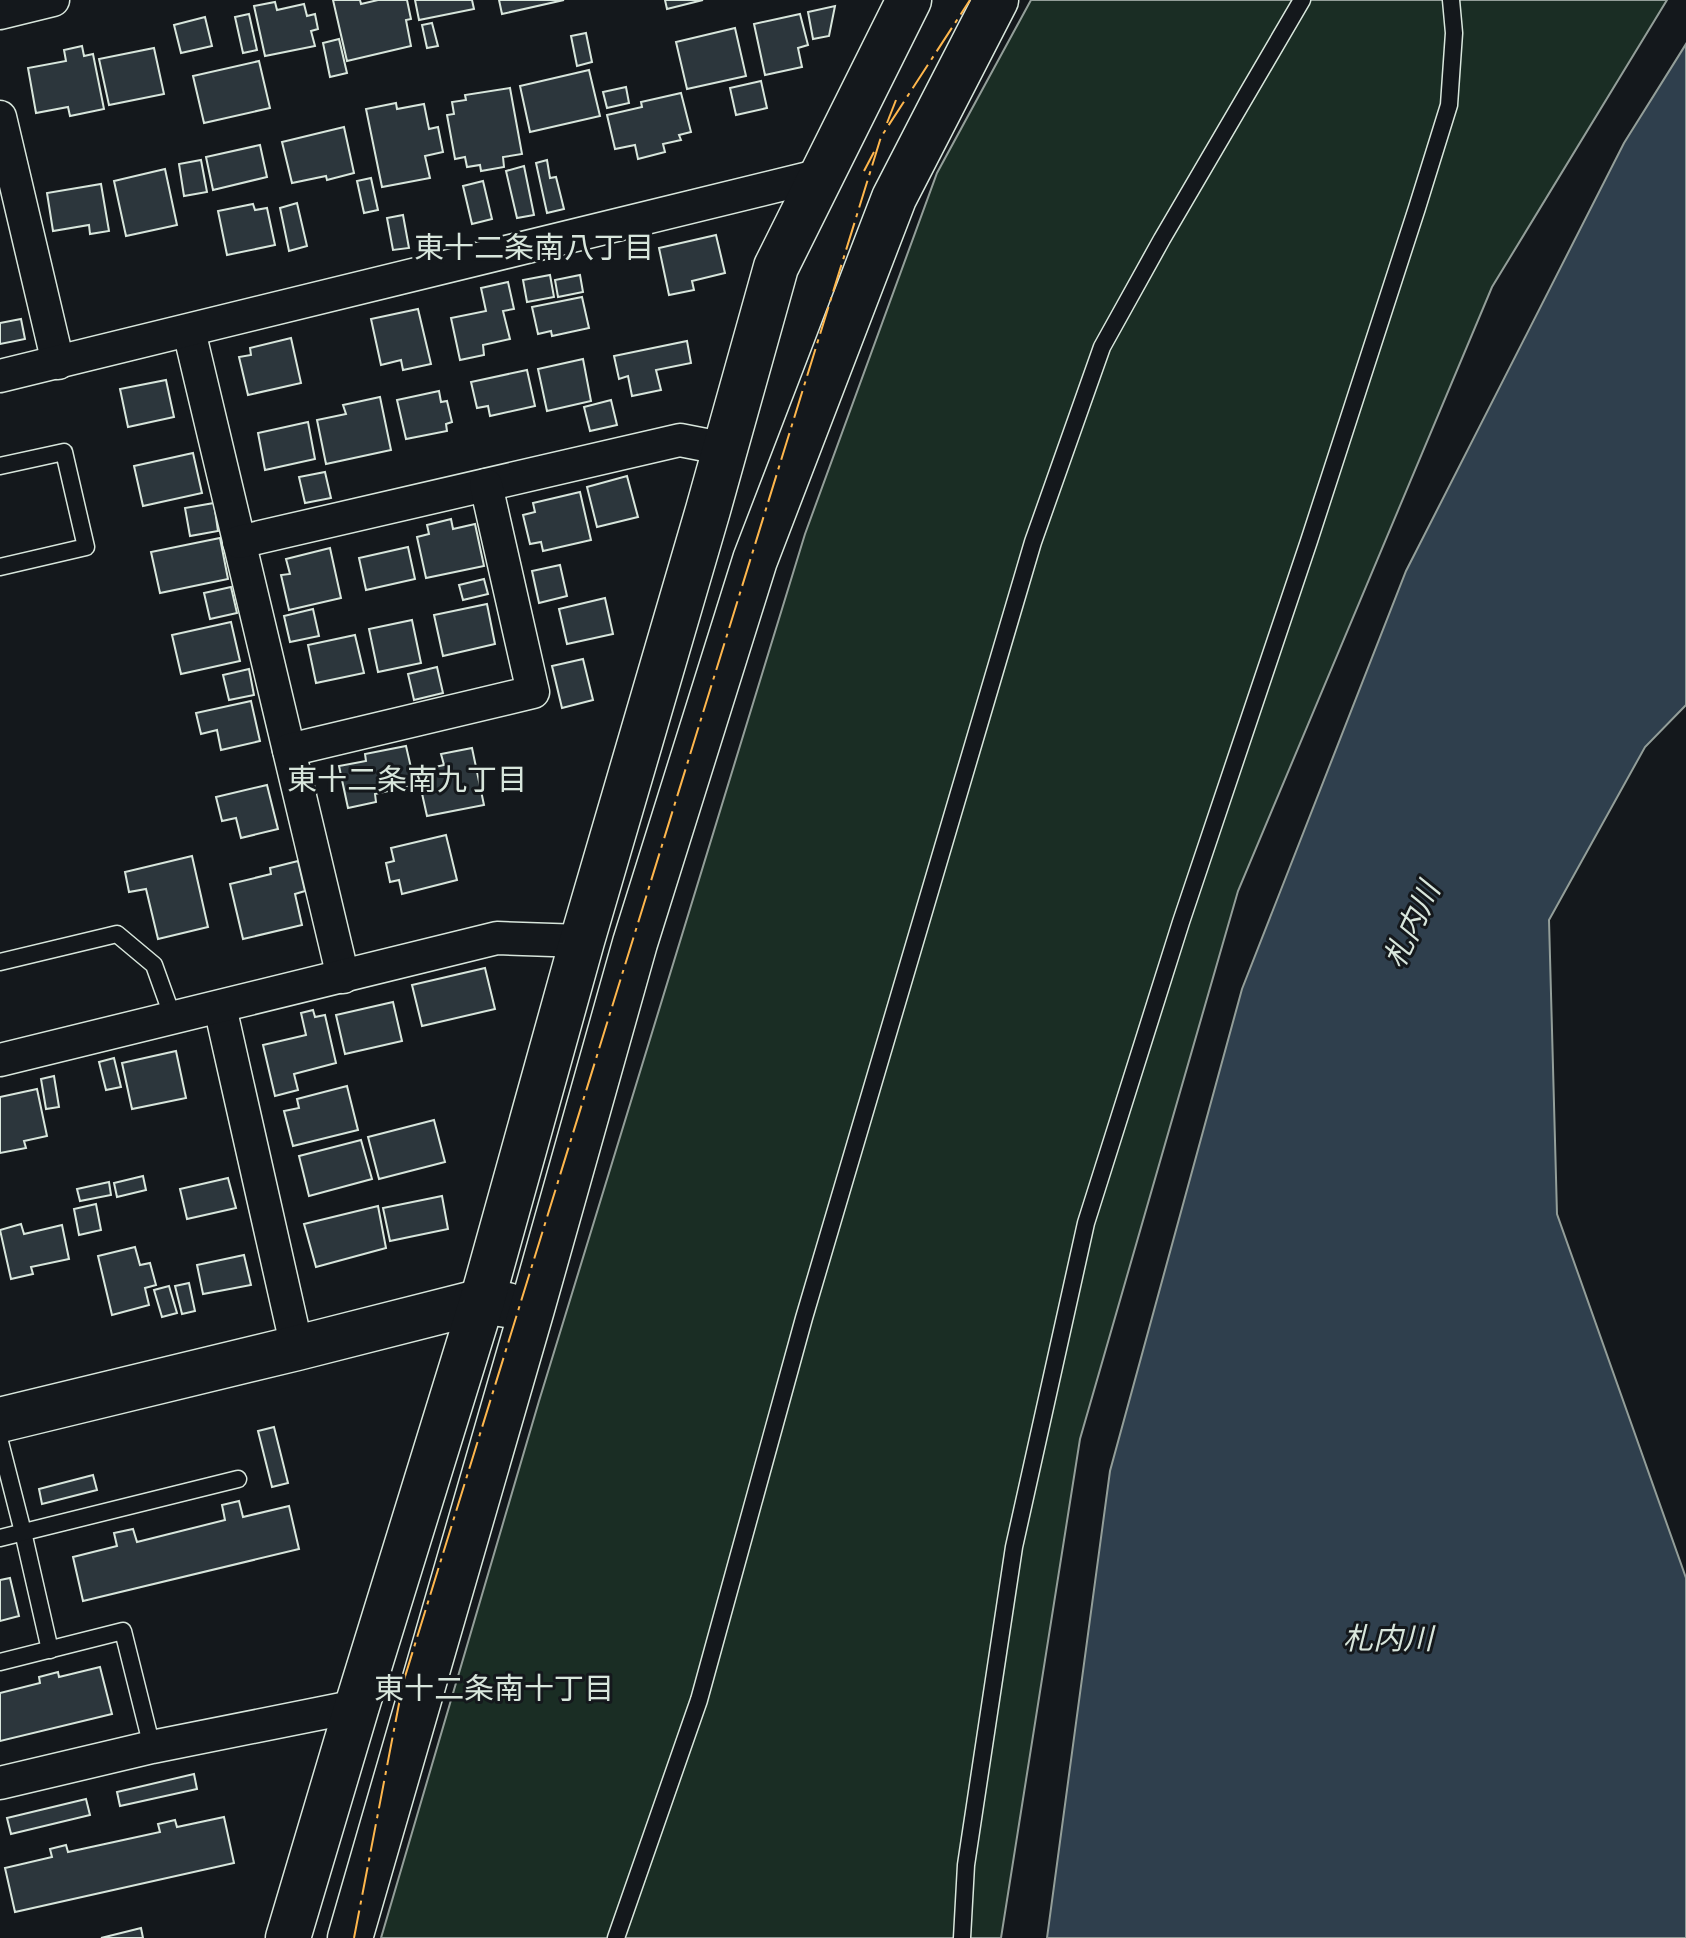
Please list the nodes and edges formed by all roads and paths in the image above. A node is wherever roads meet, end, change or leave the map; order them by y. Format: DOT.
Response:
graph roads {
  1 [pos="53,0"];
  2 [pos="909,0"];
  3 [pos="996,0"];
  4 [pos="1302,0"];
  5 [pos="1451,0"];
  6 [pos="0,13"];
  7 [pos="0,117"];
  8 [pos="821,175"];
  9 [pos="189,331"];
  10 [pos="58,363"];
  11 [pos="0,376"];
  12 [pos="726,449"];
  13 [pos="0,466"];
  14 [pos="486,485"];
  15 [pos="239,542"];
  16 [pos="0,567"];
  17 [pos="289,750"];
  18 [pos="582,941"];
  19 [pos="0,962"];
  20 [pos="343,977"];
  21 [pos="220,1007"];
  22 [pos="173,1018"];
  23 [pos="0,1060"];
  24 [pos="482,1301"];
  25 [pos="532,1309"];
  26 [pos="297,1348"];
  27 [pos="0,1420"];
  28 [pos="0,1442"];
  29 [pos="238,1479"];
  30 [pos="23,1532"];
  31 [pos="0,1538"];
  32 [pos="50,1650"];
  33 [pos="0,1662"];
  34 [pos="357,1706"];
  35 [pos="152,1747"];
  36 [pos="0,1783"];
  37 [pos="288,1938"];
  38 [pos="350,1938"];
  39 [pos="616,1938"];
  40 [pos="962,1938"];
  1 -- 6 [label="street"];
  2 -- 8 [label="street"];
  3 -- 25 [label="street"];
  4 -- 39 [label="lane"];
  5 -- 40 [label="lane"];
  7 -- 10 [label="street"];
  8 -- 9 [label="street"];
  8 -- 12 [label="street"];
  9 -- 10 [label="street"];
  9 -- 15 [label="street"];
  10 -- 11 [label="street"];
  12 -- 14 [label="street"];
  12 -- 18 [label="street"];
  13 -- 16 [label="lane"];
  14 -- 15 [label="street"];
  14 -- 17 [label="street"];
  15 -- 17 [label="street"];
  17 -- 20 [label="street"];
  18 -- 20 [label="street"];
  18 -- 24 [label="street"];
  19 -- 22 [label="lane"];
  20 -- 21 [label="street"];
  21 -- 22 [label="street"];
  21 -- 26 [label="street"];
  22 -- 23 [label="street"];
  24 -- 25 [label="street"];
  24 -- 26 [label="street"];
  24 -- 34 [label="street"];
  25 -- 38 [label="street"];
  26 -- 27 [label="street"];
  28 -- 30 [label="lane"];
  29 -- 30 [label="lane"];
  30 -- 31 [label="lane"];
  30 -- 32 [label="lane"];
  32 -- 33 [label="lane"];
  32 -- 35 [label="lane"];
  34 -- 35 [label="street"];
  34 -- 37 [label="street"];
  35 -- 36 [label="street"];
}
